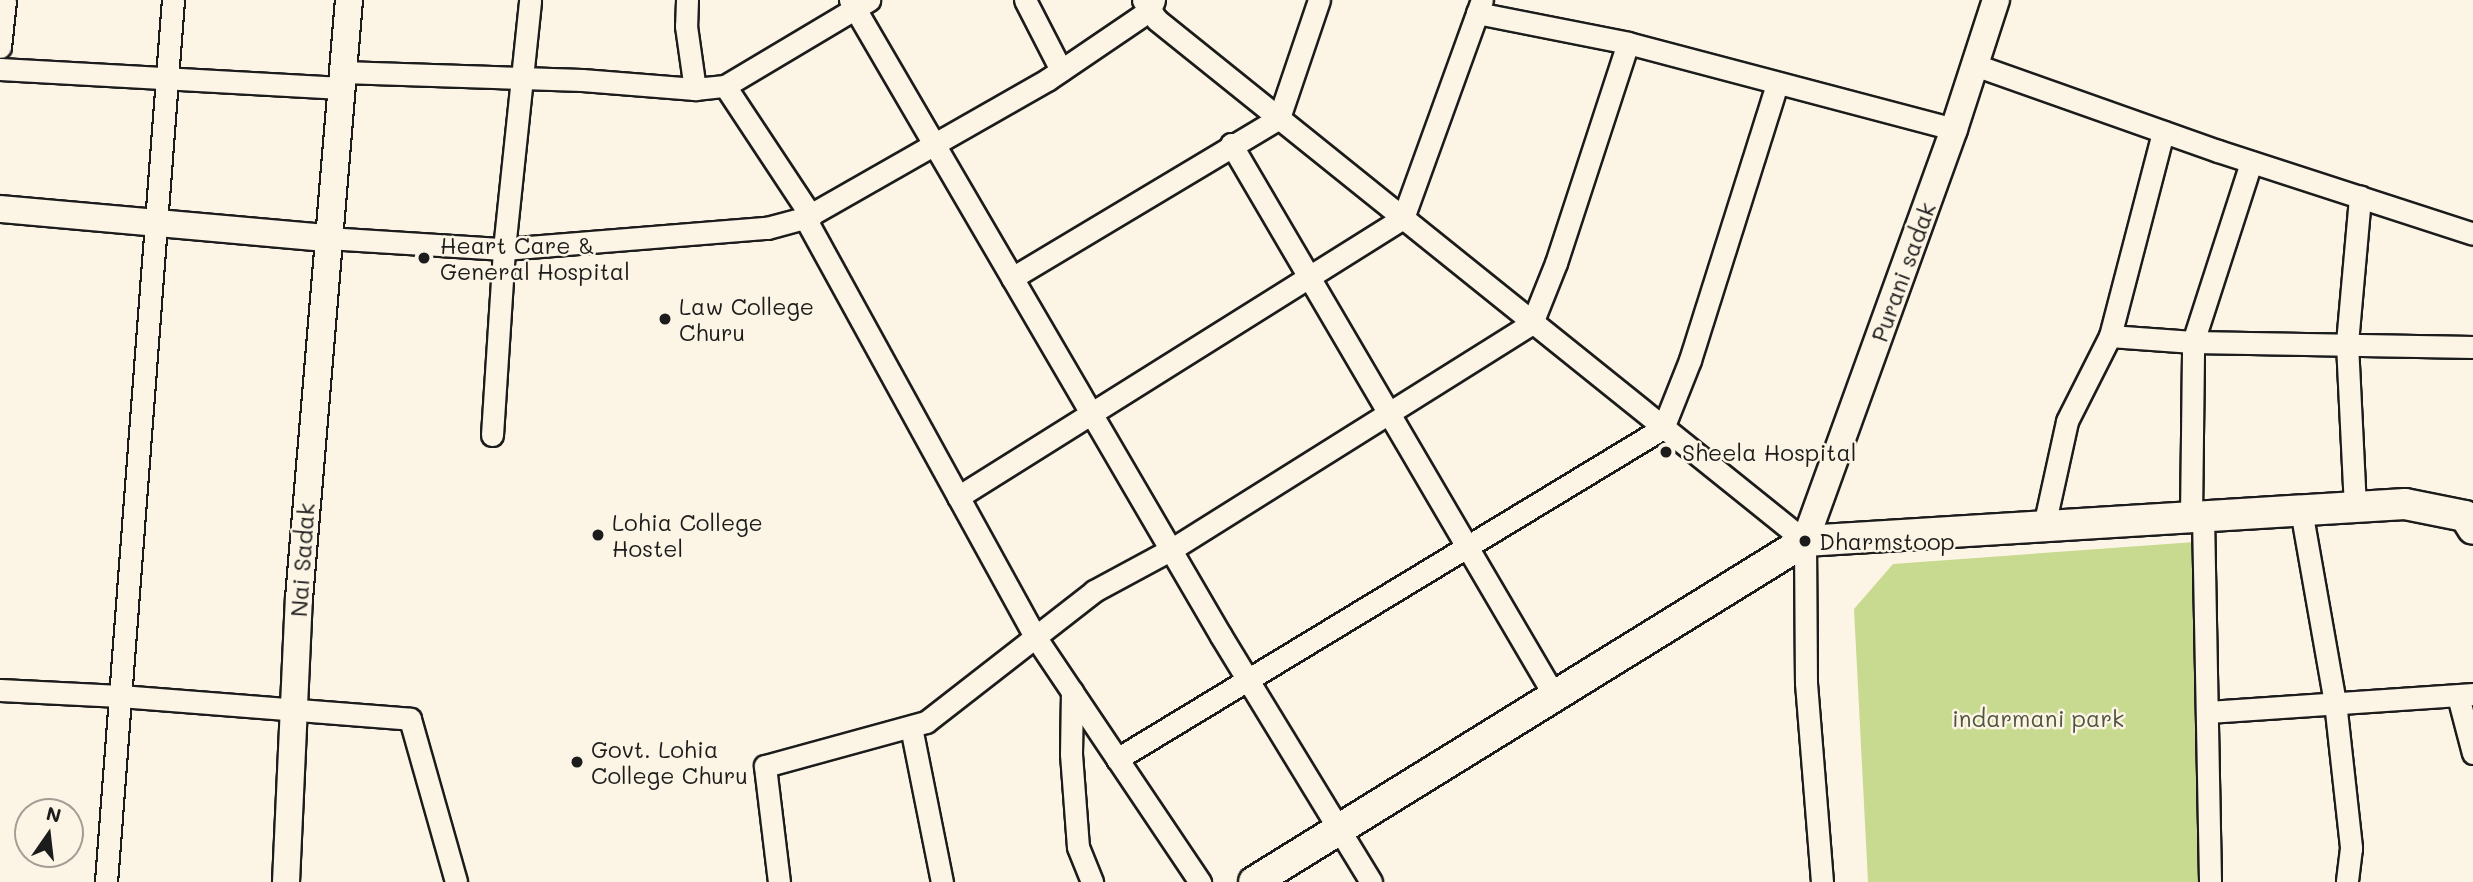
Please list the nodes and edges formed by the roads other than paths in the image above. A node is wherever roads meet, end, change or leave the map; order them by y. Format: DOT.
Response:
graph roads {
  1 [pos="5,0"];
  2 [pos="173,0"];
  3 [pos="349,0"];
  4 [pos="530,0"];
  5 [pos="687,0"];
  6 [pos="1025,0"];
  7 [pos="1319,0"];
  8 [pos="1996,0"];
  9 [pos="857,3"];
  10 [pos="1149,3"];
  11 [pos="1480,7"];
  12 [pos="1628,43"];
  13 [pos="0,47"];
  14 [pos="1975,65"];
  15 [pos="0,69"];
  16 [pos="1061,70"];
  17 [pos="167,76"];
  18 [pos="522,79"];
  19 [pos="341,80"];
  20 [pos="1777,84"];
  21 [pos="725,86"];
  22 [pos="695,89"];
  23 [pos="1279,118"];
  24 [pos="1954,129"];
  25 [pos="2164,132"];
  26 [pos="1231,144"];
  27 [pos="933,146"];
  28 [pos="2251,162"];
  29 [pos="2360,197"];
  30 [pos="0,209"];
  31 [pos="808,217"];
  32 [pos="1403,218"];
  33 [pos="154,223"];
  34 [pos="2473,234"];
  35 [pos="327,238"];
  36 [pos="504,249"];
  37 [pos="1308,275"];
  38 [pos="1012,278"];
  39 [pos="1532,323"];
  40 [pos="2110,337"];
  41 [pos="2193,342"];
  42 [pos="2347,343"];
  43 [pos="2473,347"];
  44 [pos="1091,411"];
  45 [pos="1389,414"];
  46 [pos="1663,428"];
  47 [pos="492,435"];
  48 [pos="958,496"];
  49 [pos="2355,507"];
  50 [pos="2301,510"];
  51 [pos="2471,515"];
  52 [pos="2197,517"];
  53 [pos="2044,526"];
  54 [pos="1805,541"];
  55 [pos="1466,548"];
  56 [pos="1172,550"];
  57 [pos="1034,635"];
  58 [pos="1247,679"];
  59 [pos="0,690"];
  60 [pos="1072,691"];
  61 [pos="1554,695"];
  62 [pos="2465,695"];
  63 [pos="120,696"];
  64 [pos="2335,702"];
  65 [pos="294,708"];
  66 [pos="2208,712"];
  67 [pos="911,727"];
  68 [pos="2473,753"];
  69 [pos="1117,759"];
  70 [pos="1339,829"];
  71 [pos="106,882"];
  72 [pos="286,882"];
  73 [pos="456,882"];
  74 [pos="779,882"];
  75 [pos="942,882"];
  76 [pos="1092,882"];
  77 [pos="1200,882"];
  78 [pos="1254,882"];
  79 [pos="1371,882"];
  80 [pos="1822,882"];
  81 [pos="2210,882"];
  82 [pos="2347,882"];
  1 -- 13 [label="street"];
  2 -- 17 [label="street"];
  3 -- 19 [label="main road, Nai Sadak"];
  4 -- 18 [label="street"];
  5 -- 22 [label="street"];
  6 -- 16 [label="street"];
  7 -- 23 [label="street"];
  8 -- 14 [label="main road, Purani sadak"];
  9 -- 21 [label="street"];
  9 -- 27 [label="street"];
  10 -- 16 [label="street"];
  10 -- 23 [label="street"];
  11 -- 12 [label="street"];
  11 -- 32 [label="street"];
  12 -- 20 [label="street"];
  12 -- 39 [label="street"];
  14 -- 24 [label="main road, Purani sadak"];
  14 -- 25 [label="street"];
  15 -- 17 [label="street"];
  16 -- 27 [label="street"];
  17 -- 19 [label="street"];
  17 -- 33 [label="street"];
  18 -- 19 [label="street"];
  18 -- 22 [label="street"];
  18 -- 36 [label="street"];
  19 -- 35 [label="main road, Nai Sadak"];
  20 -- 24 [label="street"];
  20 -- 46 [label="street"];
  21 -- 22 [label="street"];
  21 -- 31 [label="street"];
  23 -- 26 [label="street"];
  23 -- 32 [label="street"];
  24 -- 54 [label="main road, Purani sadak"];
  25 -- 28 [label="street"];
  25 -- 40 [label="street"];
  26 -- 37 [label="street"];
  26 -- 38 [label="street"];
  27 -- 31 [label="street"];
  27 -- 38 [label="street"];
  28 -- 29 [label="street"];
  28 -- 41 [label="street"];
  29 -- 34 [label="street"];
  29 -- 42 [label="street"];
  30 -- 33 [label="main road"];
  31 -- 36 [label="street"];
  31 -- 48 [label="street"];
  32 -- 37 [label="street"];
  32 -- 39 [label="street"];
  33 -- 35 [label="main road"];
  33 -- 63 [label="street"];
  35 -- 36 [label="street"];
  35 -- 65 [label="main road, Nai Sadak"];
  36 -- 47 [label="street"];
  37 -- 44 [label="street"];
  37 -- 45 [label="street"];
  38 -- 44 [label="street"];
  39 -- 45 [label="street"];
  39 -- 46 [label="street"];
  40 -- 41 [label="street"];
  40 -- 53 [label="street"];
  41 -- 42 [label="street"];
  41 -- 52 [label="street"];
  42 -- 43 [label="street"];
  42 -- 49 [label="street"];
  44 -- 48 [label="street"];
  44 -- 56 [label="street"];
  45 -- 55 [label="street"];
  45 -- 56 [label="street"];
  46 -- 54 [label="street"];
  46 -- 55 [label="street"];
  48 -- 57 [label="street"];
  49 -- 50 [label="highway"];
  49 -- 51 [label="highway"];
  50 -- 52 [label="highway"];
  50 -- 64 [label="street"];
  52 -- 53 [label="highway"];
  52 -- 66 [label="street"];
  53 -- 54 [label="highway"];
  54 -- 61 [label="highway"];
  54 -- 80 [label="street"];
  55 -- 58 [label="street"];
  55 -- 61 [label="street"];
  56 -- 57 [label="street"];
  56 -- 58 [label="street"];
  57 -- 60 [label="street"];
  57 -- 67 [label="street"];
  58 -- 69 [label="street"];
  58 -- 70 [label="street"];
  59 -- 63 [label="street"];
  60 -- 69 [label="street"];
  60 -- 76 [label="street"];
  61 -- 70 [label="highway"];
  62 -- 64 [label="street"];
  62 -- 68 [label="street"];
  63 -- 65 [label="street"];
  63 -- 71 [label="street"];
  64 -- 66 [label="street"];
  64 -- 82 [label="street"];
  65 -- 72 [label="main road, Nai Sadak"];
  65 -- 73 [label="street"];
  66 -- 81 [label="street"];
  67 -- 74 [label="street"];
  67 -- 75 [label="street"];
  69 -- 77 [label="street"];
  70 -- 78 [label="highway"];
  70 -- 79 [label="street"];
}
